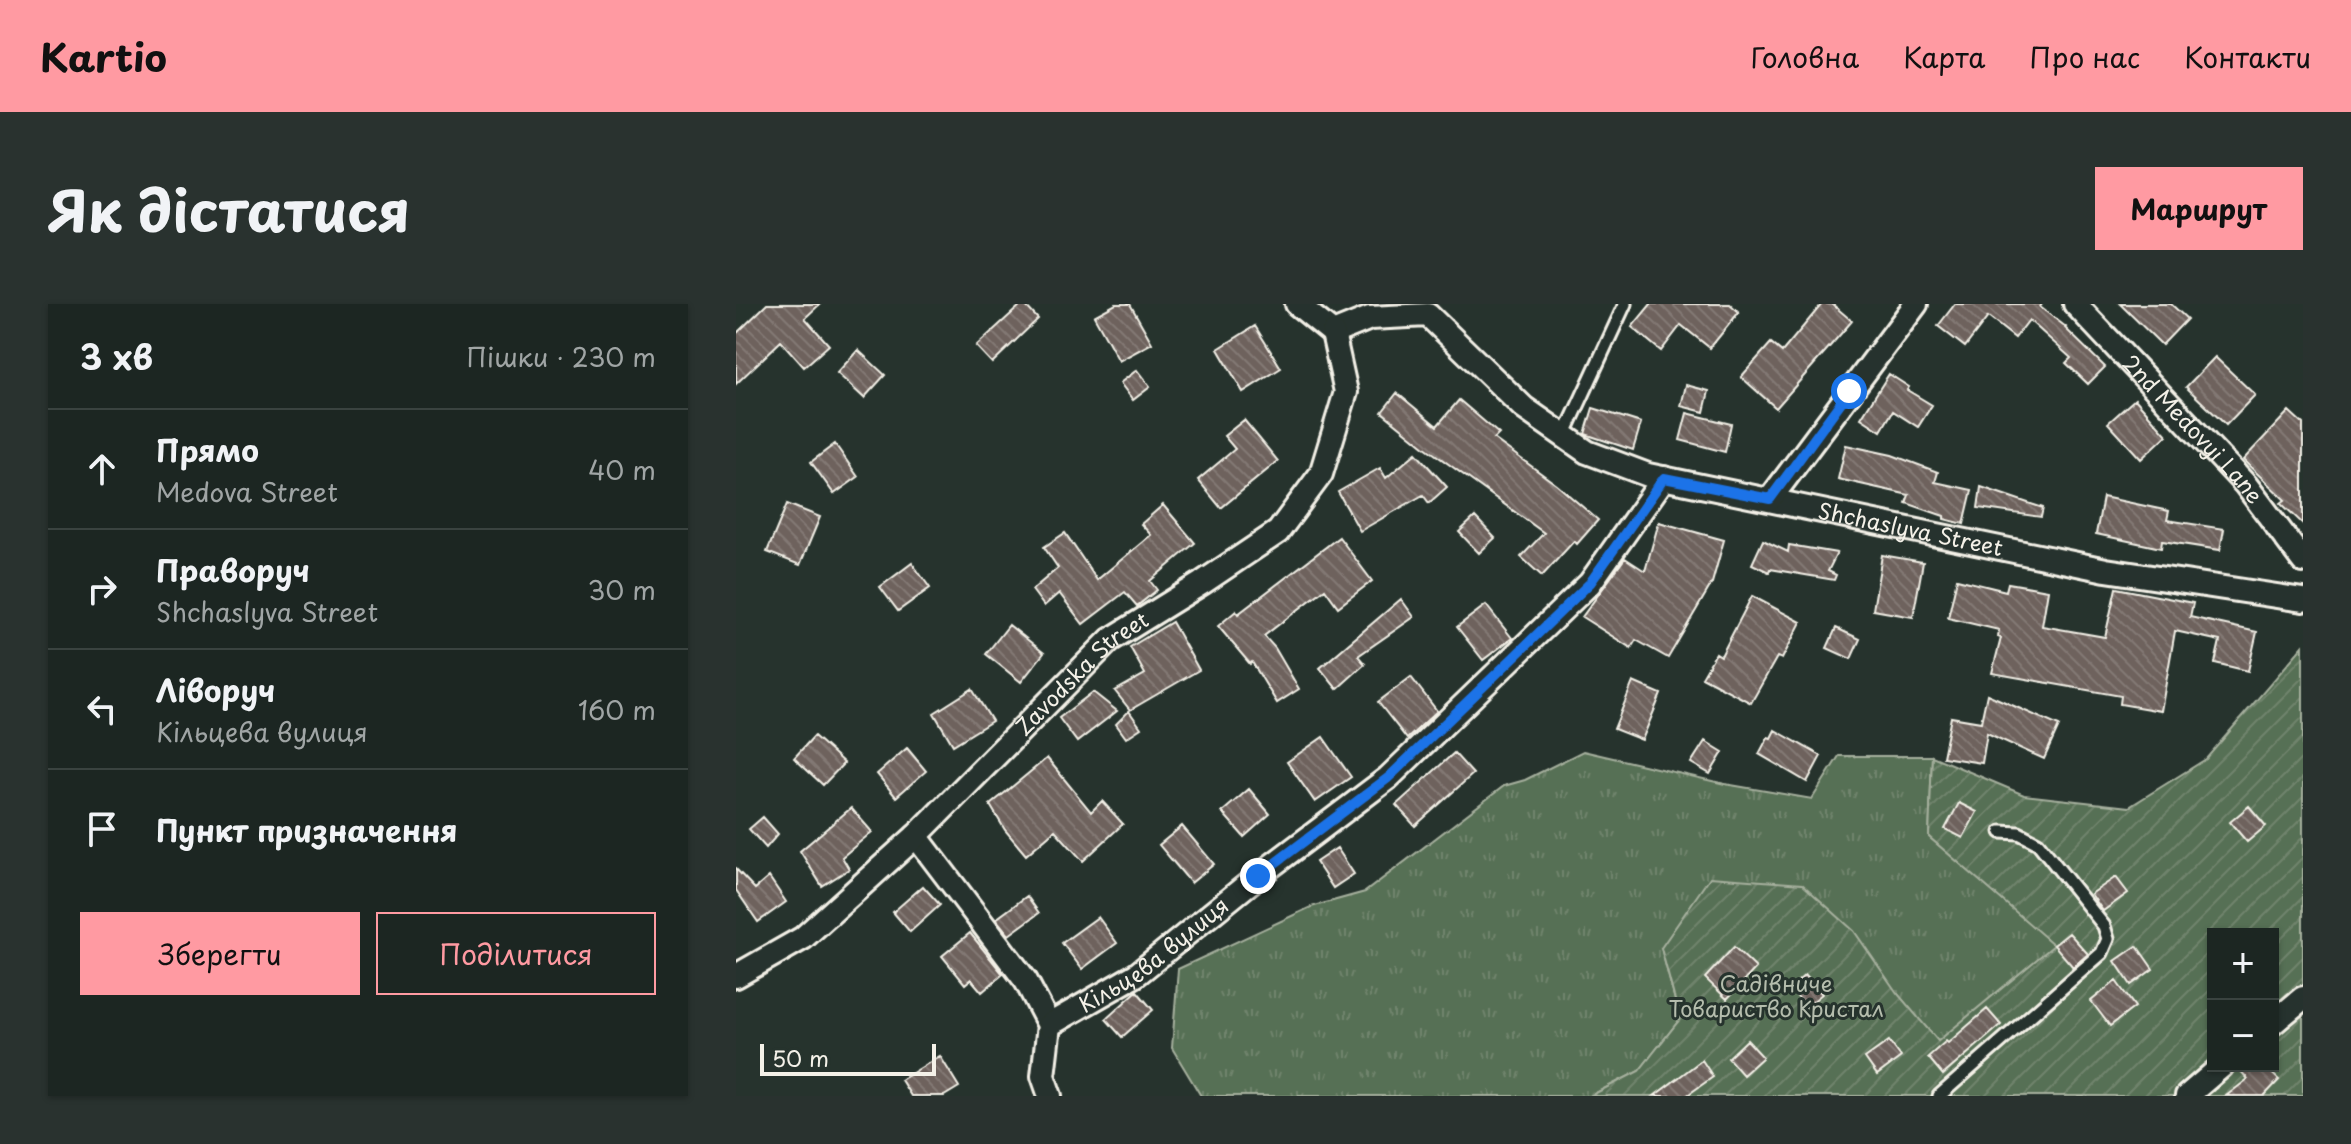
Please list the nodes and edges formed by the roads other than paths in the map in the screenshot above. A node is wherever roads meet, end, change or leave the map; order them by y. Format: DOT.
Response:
graph roads {
  1 [pos="1297,304"];
  2 [pos="1625,304"];
  3 [pos="1916,304"];
  4 [pos="2075,304"];
  5 [pos="1429,309"];
  6 [pos="1374,311"];
  7 [pos="1333,333"];
  8 [pos="1564,436"];
  9 [pos="1664,478"];
  10 [pos="1770,499"];
  11 [pos="2303,561"];
  12 [pos="2303,600"];
  13 [pos="2001,832"];
  14 [pos="916,836"];
  15 [pos="736,976"];
  16 [pos="2303,998"];
  17 [pos="2279,1018"];
  18 [pos="1049,1025"];
  19 [pos="2215,1072"];
  20 [pos="1050,1096"];
  21 [pos="1939,1096"];
  22 [pos="2187,1096"];
  1 -- 7 [label="street"];
  2 -- 8 [label="lane"];
  3 -- 10 [label="street"];
  4 -- 11 [label="street, 2nd Medovyi Lane"];
  5 -- 6 [label="street, Shchaslyva Street"];
  5 -- 8 [label="street, Shchaslyva Street"];
  6 -- 7 [label="street, Shchaslyva Street"];
  7 -- 14 [label="street, Zavodska Street"];
  8 -- 9 [label="street, Shchaslyva Street"];
  9 -- 10 [label="street, Shchaslyva Street"];
  9 -- 18 [label="street, Кільцева вулиця"];
  10 -- 12 [label="street, Shchaslyva Street"];
  13 -- 21 [label="lane"];
  14 -- 15 [label="street, Zavodska Street"];
  14 -- 18 [label="street"];
  16 -- 17 [label="street"];
  18 -- 20 [label="street"];
  19 -- 22 [label="street"];
}
